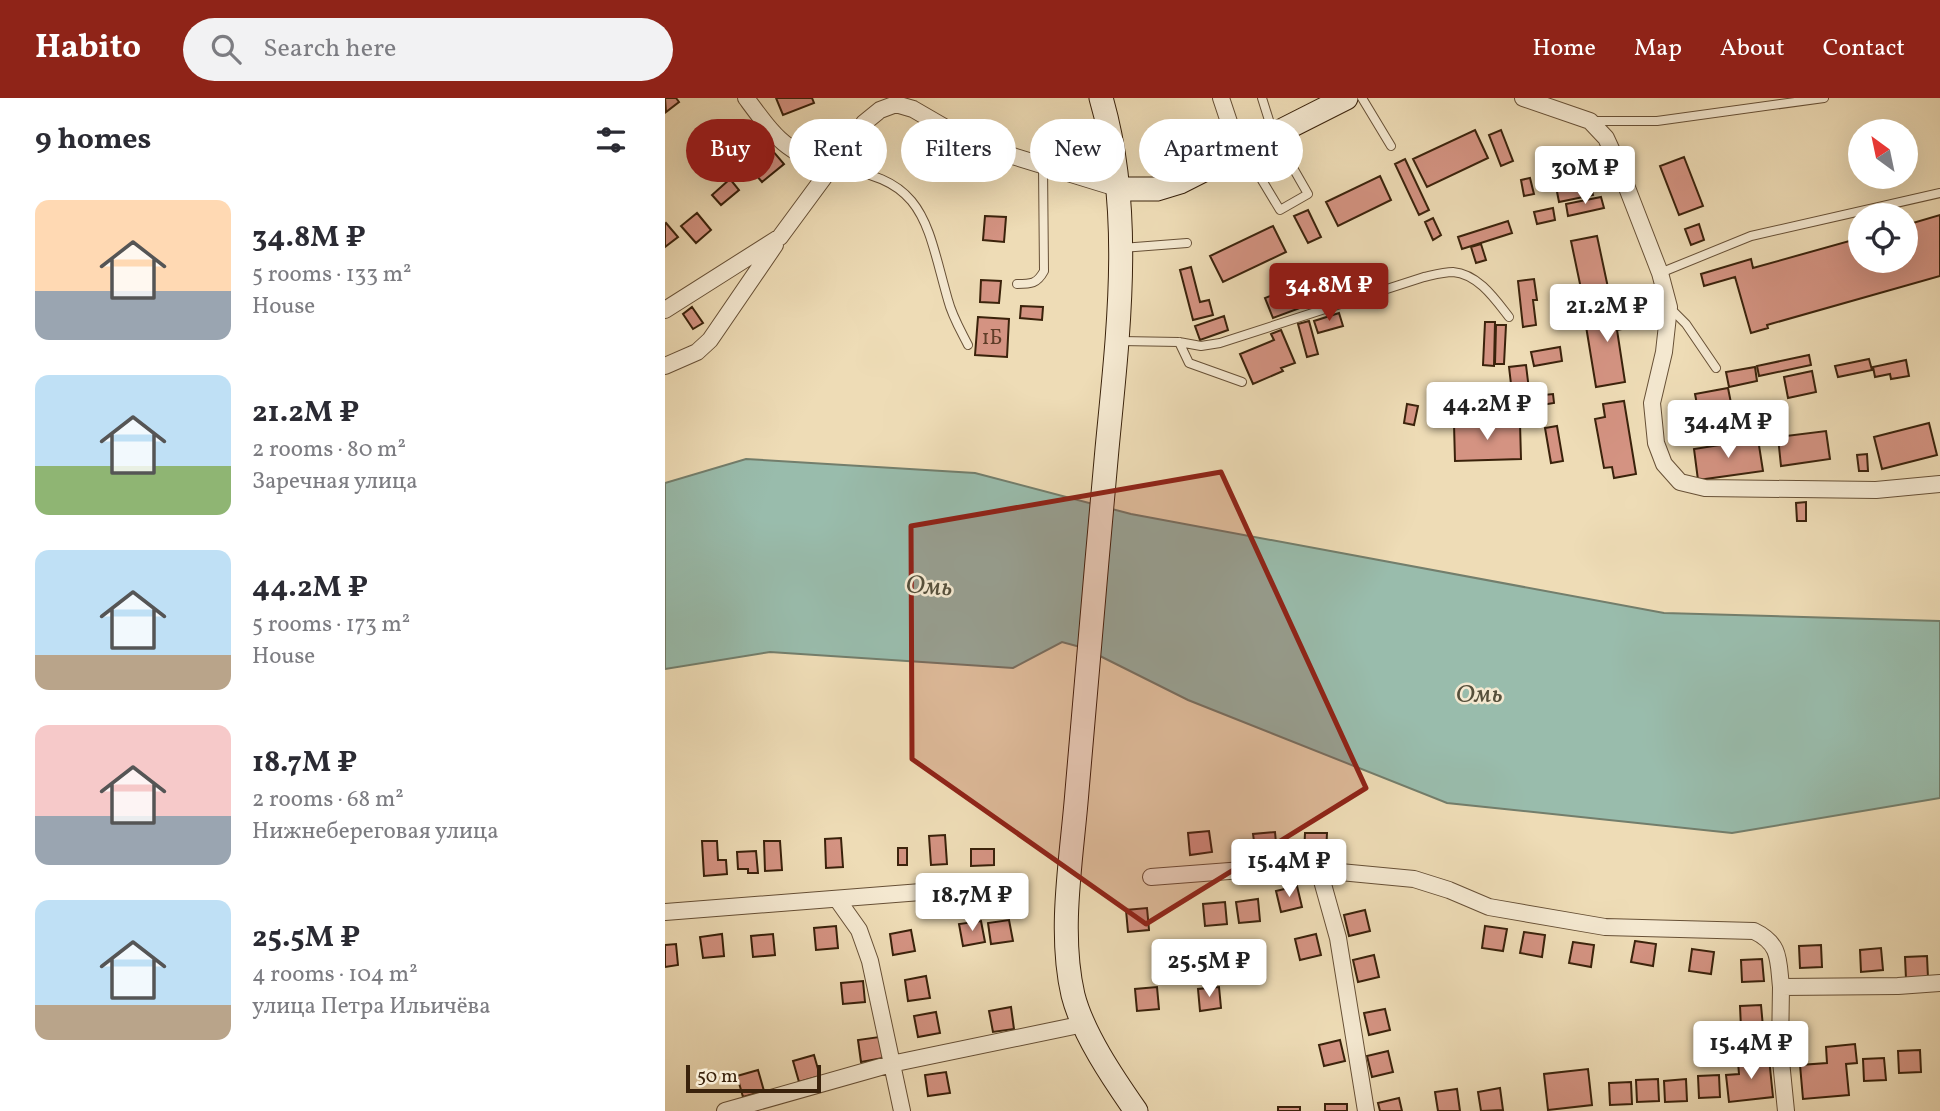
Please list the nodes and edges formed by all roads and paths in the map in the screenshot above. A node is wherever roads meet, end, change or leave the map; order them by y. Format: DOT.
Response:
graph roads {
  1 [pos="747,98"];
  2 [pos="1101,98"];
  3 [pos="1221,98"];
  4 [pos="1262,98"];
  5 [pos="1346,98"];
  6 [pos="1362,98"];
  7 [pos="1523,98"];
  8 [pos="1824,98"];
  9 [pos="868,119"];
  10 [pos="1229,119"];
  11 [pos="1269,119"];
  12 [pos="1302,119"];
  13 [pos="1590,121"];
  14 [pos="1391,146"];
  15 [pos="789,149"];
  16 [pos="1030,161"];
  17 [pos="821,182"];
  18 [pos="887,182"];
  19 [pos="1043,182"];
  20 [pos="1097,182"];
  21 [pos="1180,182"];
  22 [pos="1261,182"];
  23 [pos="1301,182"];
  24 [pos="1120,189"];
  25 [pos="1940,192"];
  26 [pos="780,237"];
  27 [pos="1187,243"];
  28 [pos="1119,248"];
  29 [pos="1660,272"];
  30 [pos="1017,284"];
  31 [pos="1669,307"];
  32 [pos="665,310"];
  33 [pos="1509,317"];
  34 [pos="1118,341"];
  35 [pos="1179,342"];
  36 [pos="968,345"];
  37 [pos="665,366"];
  38 [pos="1716,368"];
  39 [pos="1242,382"];
  40 [pos="1940,484"];
  41 [pos="1319,870"];
  42 [pos="1151,877"];
  43 [pos="1010,885"];
  44 [pos="837,899"];
  45 [pos="665,912"];
  46 [pos="1940,983"];
  47 [pos="1781,987"];
  48 [pos="1084,1024"];
  49 [pos="891,1064"];
  50 [pos="725,1111"];
  51 [pos="902,1111"];
  52 [pos="1136,1111"];
  53 [pos="1366,1111"];
  54 [pos="1786,1111"];
  1 -- 15 [label="street"];
  2 -- 24 [label="main road"];
  3 -- 10 [label="street"];
  4 -- 11 [label="lane"];
  5 -- 12 [label="main road"];
  6 -- 14 [label="lane"];
  7 -- 13 [label="street"];
  8 -- 13 [label="lane"];
  9 -- 16 [label="street"];
  13 -- 29 [label="street"];
  17 -- 26 [label="street"];
  18 -- 36 [label="lane"];
  19 -- 30 [label="lane"];
  20 -- 24 [label="street"];
  21 -- 24 [label="main road"];
  22 -- 23 [label="lane"];
  24 -- 28 [label="main road"];
  25 -- 29 [label="lane"];
  26 -- 32 [label="street"];
  26 -- 37 [label="street"];
  27 -- 28 [label="lane"];
  28 -- 34 [label="main road"];
  29 -- 31 [label="street"];
  31 -- 38 [label="lane"];
  31 -- 40 [label="street"];
  33 -- 35 [label="lane"];
  34 -- 35 [label="lane"];
  34 -- 48 [label="main road"];
  35 -- 39 [label="lane"];
  41 -- 42 [label="street"];
  41 -- 47 [label="street"];
  41 -- 53 [label="street"];
  43 -- 44 [label="street"];
  44 -- 45 [label="street"];
  44 -- 49 [label="street"];
  46 -- 47 [label="street"];
  47 -- 54 [label="street"];
  48 -- 49 [label="street"];
  48 -- 52 [label="main road"];
  49 -- 50 [label="street"];
  49 -- 51 [label="street"];
}
